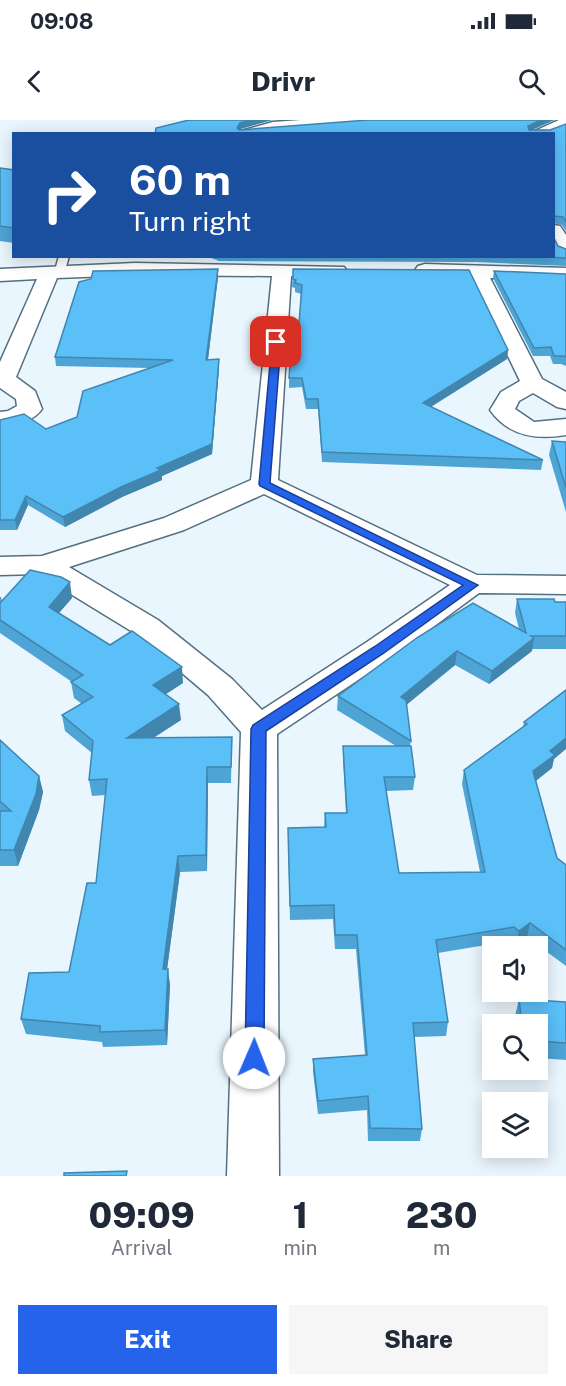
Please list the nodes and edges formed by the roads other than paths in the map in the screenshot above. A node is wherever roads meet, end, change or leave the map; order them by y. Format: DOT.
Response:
graph roads {
  1 [pos="566,122"];
  2 [pos="362,125"];
  3 [pos="253,132"];
  4 [pos="540,132"];
  5 [pos="555,232"];
  6 [pos="566,249"];
  7 [pos="137,263"];
  8 [pos="57,268"];
  9 [pos="407,270"];
  10 [pos="476,270"];
  11 [pos="282,271"];
  12 [pos="350,271"];
  13 [pos="566,274"];
  14 [pos="0,275"];
  15 [pos="2,380"];
  16 [pos="533,383"];
  17 [pos="566,402"];
  18 [pos="0,419"];
  19 [pos="566,428"];
  20 [pos="264,484"];
  21 [pos="44,565"];
  22 [pos="0,566"];
  23 [pos="472,585"];
  24 [pos="566,585"];
  25 [pos="259,729"];
  26 [pos="253,1176"];
  1 -- 4 [label="street"];
  2 -- 3 [label="street"];
  5 -- 6 [label="street"];
  7 -- 8 [label="street"];
  7 -- 11 [label="street"];
  8 -- 14 [label="street"];
  8 -- 15 [label="street"];
  9 -- 10 [label="street"];
  10 -- 13 [label="street"];
  10 -- 16 [label="street"];
  11 -- 12 [label="street"];
  11 -- 20 [label="street"];
  15 -- 18 [label="street"];
  16 -- 17 [label="street"];
  16 -- 19 [label="street"];
  20 -- 21 [label="street"];
  20 -- 23 [label="street"];
  21 -- 22 [label="street"];
  21 -- 25 [label="street"];
  23 -- 24 [label="street"];
  23 -- 25 [label="street"];
  25 -- 26 [label="street"];
}
